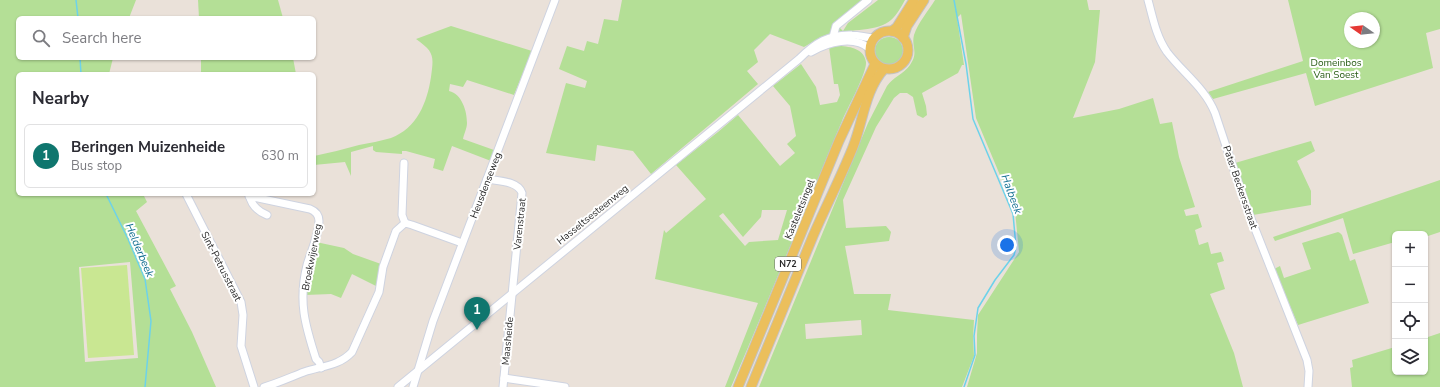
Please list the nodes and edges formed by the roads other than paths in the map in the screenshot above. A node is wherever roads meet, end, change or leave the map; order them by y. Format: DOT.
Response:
graph roads {
  1 [pos="555,0"];
  2 [pos="868,0"];
  3 [pos="1148,0"];
  4 [pos="920,2"];
  5 [pos="892,31"];
  6 [pos="834,37"];
  7 [pos="874,38"];
  8 [pos="903,38"];
  9 [pos="870,49"];
  10 [pos="799,59"];
  11 [pos="875,64"];
  12 [pos="884,69"];
  13 [pos="404,163"];
  14 [pos="487,179"];
  15 [pos="187,196"];
  16 [pos="249,196"];
  17 [pos="253,196"];
  18 [pos="267,215"];
  19 [pos="405,224"];
  20 [pos="462,243"];
  21 [pos="511,294"];
  22 [pos="321,368"];
  23 [pos="418,371"];
  24 [pos="504,378"];
  25 [pos="254,387"];
  26 [pos="264,387"];
  27 [pos="398,387"];
  28 [pos="413,387"];
  29 [pos="503,387"];
  30 [pos="565,387"];
  31 [pos="738,387"];
  32 [pos="751,387"];
  33 [pos="1308,387"];
  1 -- 14 [label="street, Heusdenseweg"];
  2 -- 6 [label="street"];
  3 -- 33 [label="street, Pater Beckersstraat"];
  4 -- 5 [label="main road"];
  4 -- 8 [label="main road"];
  5 -- 7 [label="main road, Hasseltsesteenweg"];
  5 -- 8 [label="main road"];
  6 -- 7 [label="street, Hasseltsesteenweg"];
  6 -- 10 [label="street, Hasseltsesteenweg"];
  7 -- 9 [label="main road"];
  8 -- 12 [label="main road"];
  9 -- 10 [label="street, Hasseltsesteenweg"];
  9 -- 11 [label="main road"];
  10 -- 21 [label="street, Hasseltsesteenweg"];
  11 -- 12 [label="main road"];
  11 -- 31 [label="main road, Kasteletsingel / N72"];
  12 -- 32 [label="main road, N72"];
  13 -- 19 [label="street"];
  14 -- 20 [label="street, Heusdenseweg"];
  14 -- 21 [label="street, Varenstraat"];
  15 -- 25 [label="street, Sint-Petrusstraat"];
  16 -- 18 [label="street"];
  17 -- 22 [label="street, Broekwijerweg"];
  19 -- 20 [label="street"];
  19 -- 22 [label="street"];
  20 -- 23 [label="street, Heusdenseweg"];
  21 -- 23 [label="street, Hasseltsesteenweg"];
  21 -- 24 [label="street, Maasheide"];
  22 -- 26 [label="street"];
  23 -- 27 [label="street, Hasseltsesteenweg"];
  23 -- 28 [label="street, Heusdenseweg"];
  24 -- 29 [label="street, Maasheide"];
  24 -- 30 [label="street"];
}
